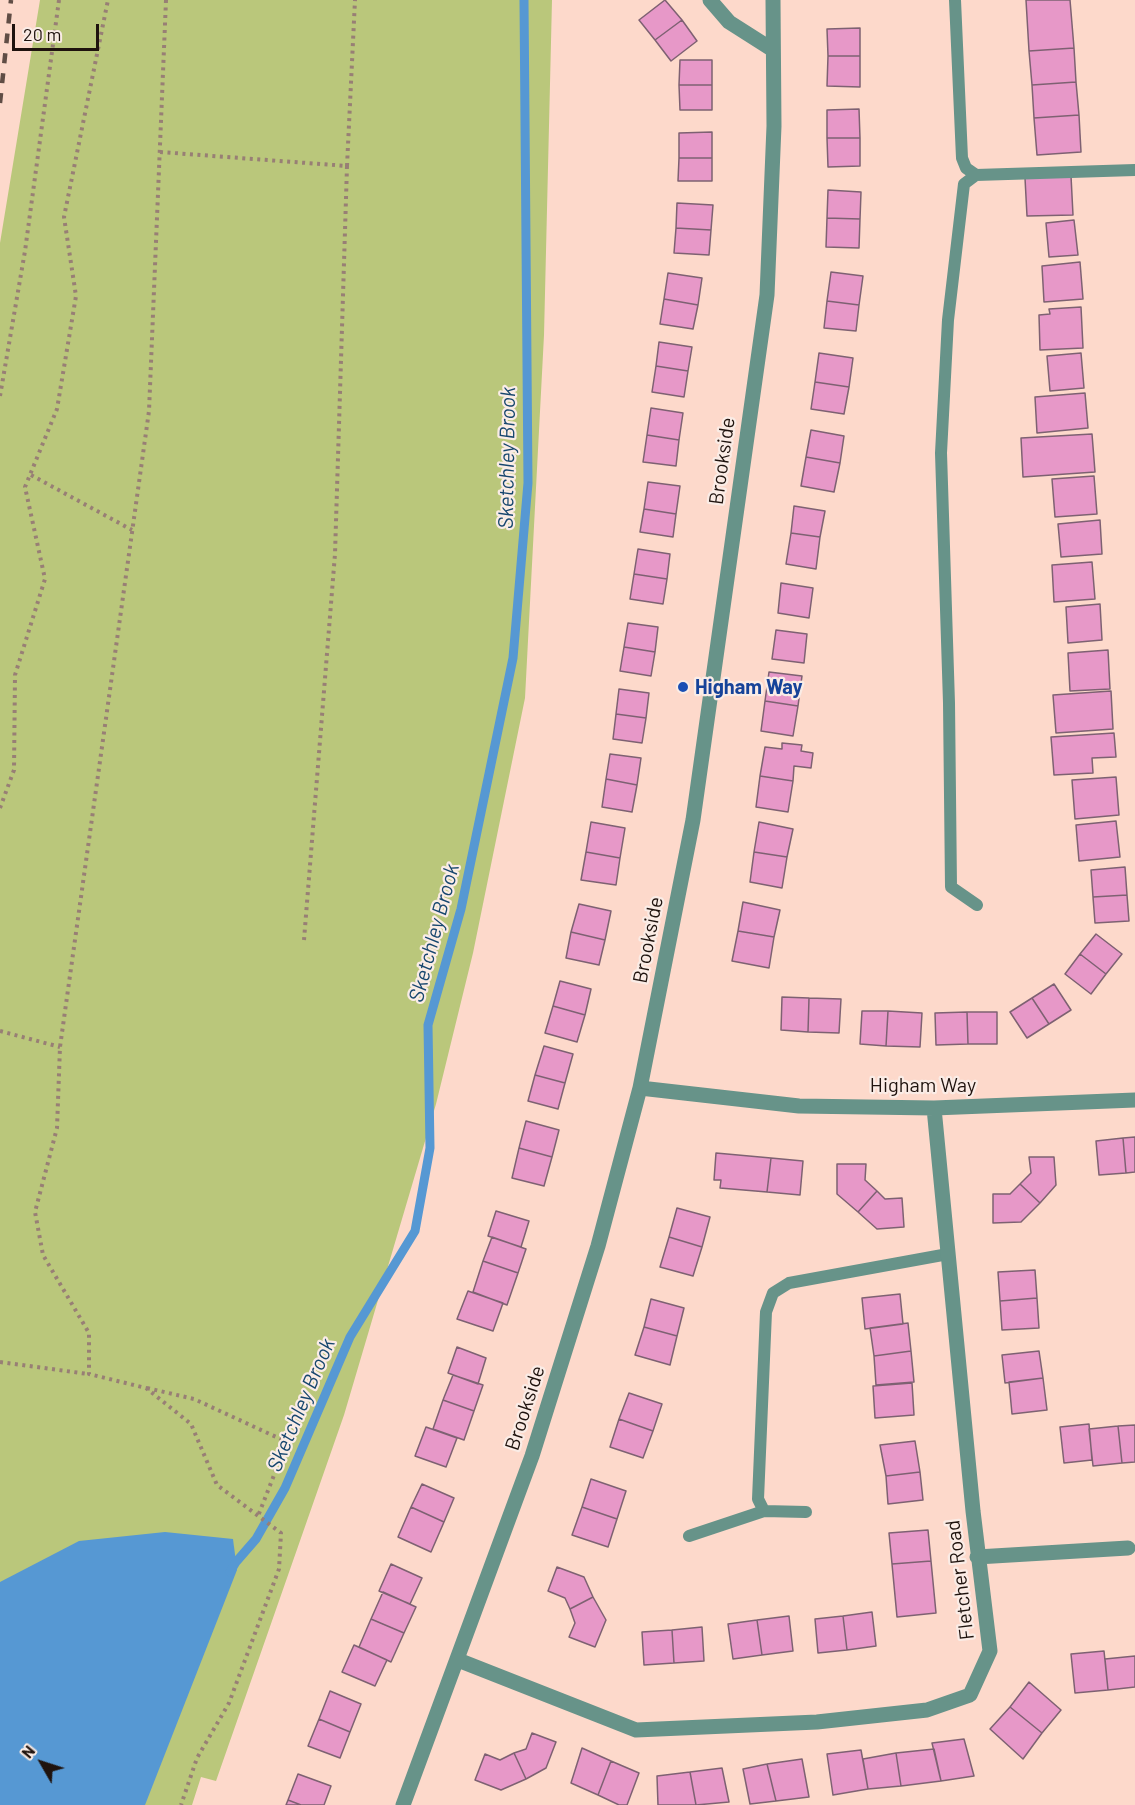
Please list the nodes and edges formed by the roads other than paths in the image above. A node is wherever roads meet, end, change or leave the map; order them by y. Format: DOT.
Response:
graph roads {
  1 [pos="710,0"];
  2 [pos="773,0"];
  3 [pos="955,0"];
  4 [pos="773,50"];
  5 [pos="1135,170"];
  6 [pos="976,176"];
  7 [pos="977,905"];
  8 [pos="640,1088"];
  9 [pos="1135,1100"];
  10 [pos="934,1108"];
  11 [pos="948,1254"];
  12 [pos="764,1511"];
  13 [pos="806,1512"];
  14 [pos="689,1536"];
  15 [pos="1128,1548"];
  16 [pos="977,1557"];
  17 [pos="458,1660"];
  18 [pos="404,1805"];
  1 -- 4 [label="street"];
  2 -- 4 [label="street, Brookside"];
  3 -- 6 [label="lane"];
  4 -- 8 [label="street, Brookside"];
  5 -- 6 [label="lane"];
  6 -- 7 [label="lane"];
  8 -- 10 [label="street, Higham Way"];
  8 -- 17 [label="street, Brookside"];
  9 -- 10 [label="street, Higham Way"];
  10 -- 11 [label="street, Fletcher Road"];
  11 -- 12 [label="lane"];
  11 -- 16 [label="street, Fletcher Road"];
  12 -- 13 [label="lane"];
  12 -- 14 [label="lane"];
  15 -- 16 [label="street"];
  16 -- 17 [label="street, Fletcher Road"];
  17 -- 18 [label="street, Brookside"];
}
